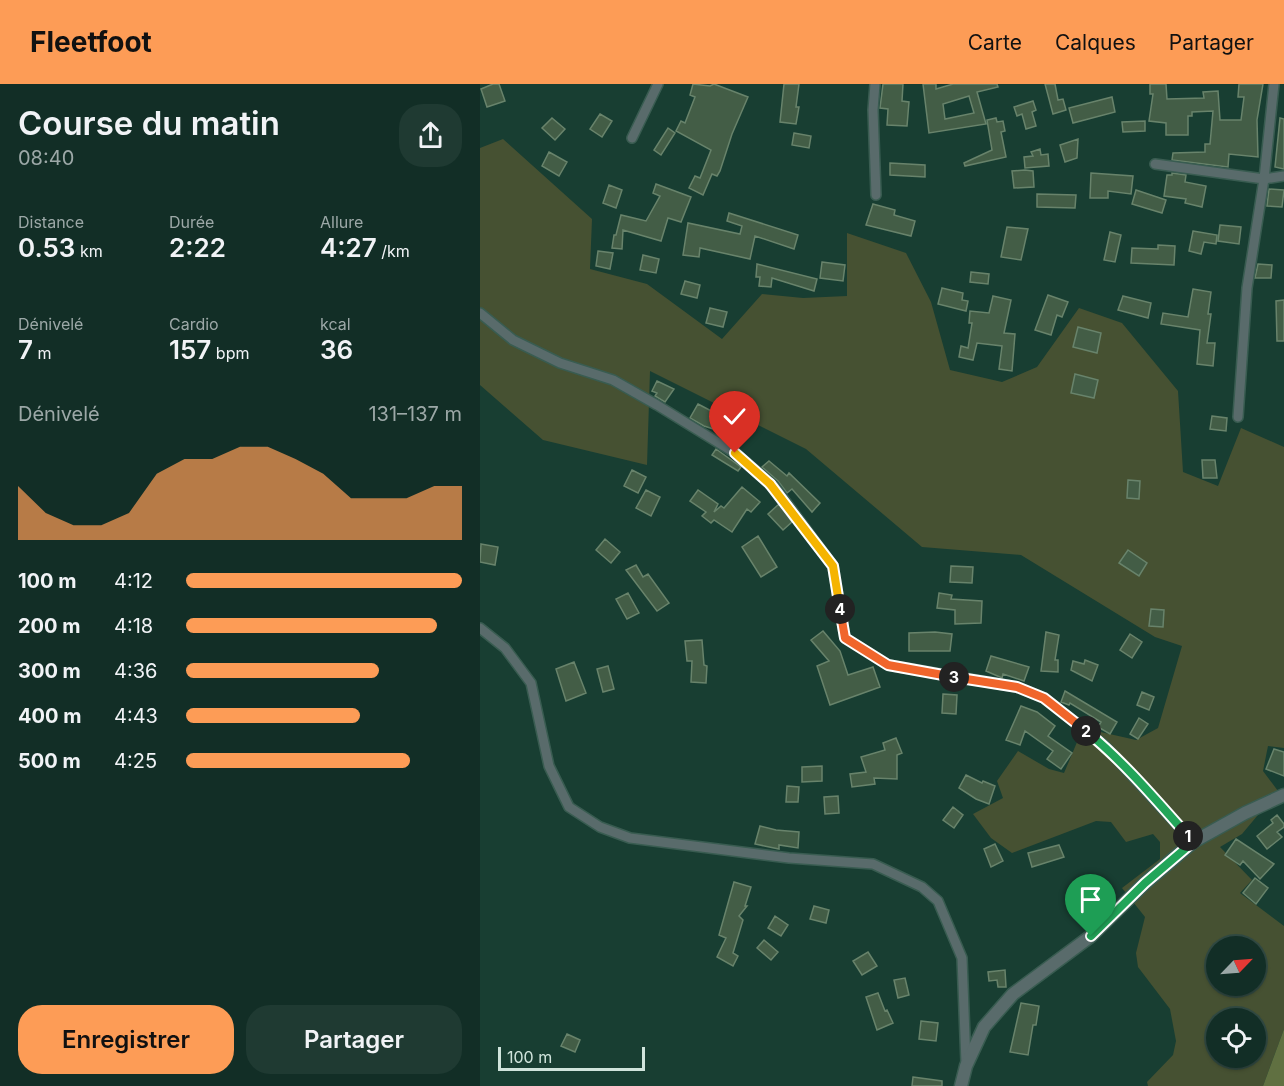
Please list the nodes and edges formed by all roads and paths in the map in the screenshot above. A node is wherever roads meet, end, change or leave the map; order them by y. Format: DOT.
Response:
graph roads {
  1 [pos="658,84"];
  2 [pos="875,84"];
  3 [pos="1274,84"];
  4 [pos="632,138"];
  5 [pos="1155,164"];
  6 [pos="1284,176"];
  7 [pos="1264,178"];
  8 [pos="876,195"];
  9 [pos="480,313"];
  10 [pos="1238,417"];
  11 [pos="480,628"];
  12 [pos="1284,795"];
  13 [pos="1193,842"];
  14 [pos="966,1066"];
  15 [pos="961,1086"];
  1 -- 4 [label="street"];
  2 -- 8 [label="street"];
  3 -- 7 [label="street"];
  5 -- 7 [label="street"];
  6 -- 7 [label="street"];
  7 -- 10 [label="street"];
  9 -- 13 [label="street"];
  11 -- 14 [label="street"];
  12 -- 13 [label="street"];
  13 -- 14 [label="street"];
  14 -- 15 [label="street"];
}
